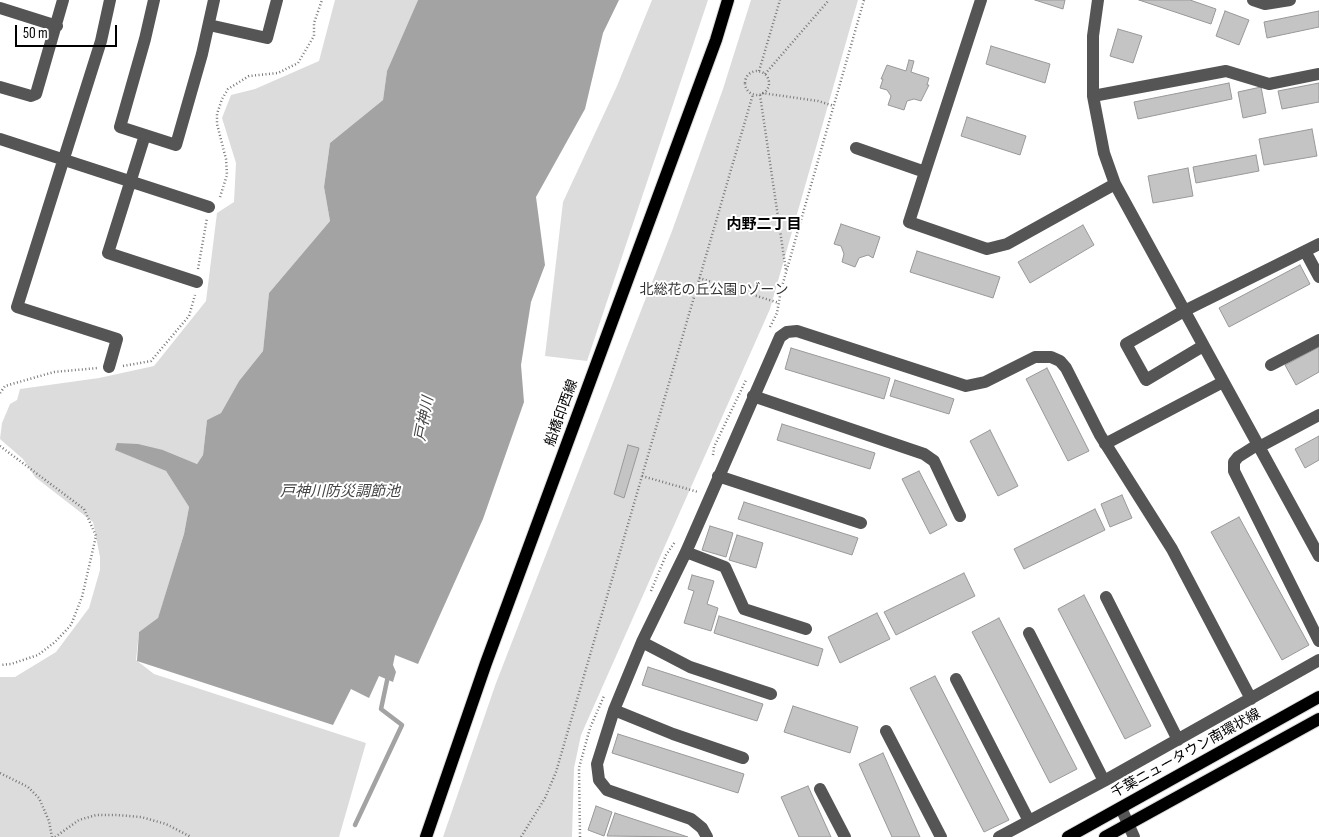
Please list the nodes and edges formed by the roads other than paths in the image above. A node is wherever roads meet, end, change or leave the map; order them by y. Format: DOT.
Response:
graph roads {
  1 [pos="63,0"];
  2 [pos="110,0"];
  3 [pos="154,0"];
  4 [pos="214,0"];
  5 [pos="277,0"];
  6 [pos="728,0"];
  7 [pos="982,0"];
  8 [pos="1098,0"];
  9 [pos="1253,0"];
  10 [pos="1290,0"];
  11 [pos="0,8"];
  12 [pos="57,26"];
  13 [pos="209,26"];
  14 [pos="1319,74"];
  15 [pos="0,86"];
  16 [pos="1093,96"];
  17 [pos="145,135"];
  18 [pos="0,139"];
  19 [pos="856,148"];
  20 [pos="64,160"];
  21 [pos="925,172"];
  22 [pos="130,181"];
  23 [pos="1115,184"];
  24 [pos="209,207"];
  25 [pos="1319,244"];
  26 [pos="1305,251"];
  27 [pos="1319,277"];
  28 [pos="197,282"];
  29 [pos="1184,311"];
  30 [pos="1319,340"];
  31 [pos="1203,346"];
  32 [pos="1271,365"];
  33 [pos="109,367"];
  34 [pos="1223,382"];
  35 [pos="753,396"];
  36 [pos="1319,415"];
  37 [pos="1105,444"];
  38 [pos="1258,446"];
  39 [pos="718,476"];
  40 [pos="960,516"];
  41 [pos="861,523"];
  42 [pos="686,552"];
  43 [pos="1319,556"];
  44 [pos="1106,597"];
  45 [pos="806,630"];
  46 [pos="1029,633"];
  47 [pos="1319,641"];
  48 [pos="642,642"];
  49 [pos="1319,660"];
  50 [pos="956,679"];
  51 [pos="771,694"];
  52 [pos="1319,697"];
  53 [pos="1251,699"];
  54 [pos="614,710"];
  55 [pos="1319,719"];
  56 [pos="886,731"];
  57 [pos="1178,740"];
  58 [pos="743,758"];
  59 [pos="1104,781"];
  60 [pos="820,789"];
  61 [pos="1121,808"];
  62 [pos="1029,821"];
  63 [pos="1128,824"];
  64 [pos="426,837"];
  65 [pos="707,837"];
  66 [pos="845,837"];
  67 [pos="941,837"];
  68 [pos="999,837"];
  69 [pos="1068,837"];
  70 [pos="1105,837"];
  71 [pos="1134,837"];
  1 -- 12 [label="street"];
  2 -- 20 [label="street"];
  3 -- 17 [label="street"];
  4 -- 13 [label="street"];
  5 -- 13 [label="street"];
  6 -- 64 [label="main road, 船橋印西線"];
  7 -- 21 [label="street"];
  8 -- 16 [label="street"];
  9 -- 10 [label="street"];
  11 -- 12 [label="street"];
  12 -- 15 [label="street"];
  13 -- 17 [label="street"];
  14 -- 16 [label="street"];
  16 -- 23 [label="street"];
  17 -- 22 [label="street"];
  18 -- 20 [label="street"];
  19 -- 21 [label="street"];
  20 -- 22 [label="street"];
  20 -- 33 [label="street"];
  21 -- 23 [label="street"];
  22 -- 24 [label="street"];
  22 -- 28 [label="street"];
  23 -- 29 [label="street"];
  25 -- 26 [label="street"];
  26 -- 27 [label="street"];
  26 -- 29 [label="street"];
  29 -- 31 [label="street"];
  29 -- 31 [label="street"];
  30 -- 32 [label="street"];
  31 -- 34 [label="street"];
  34 -- 37 [label="street"];
  34 -- 38 [label="street"];
  35 -- 37 [label="street"];
  35 -- 39 [label="street"];
  35 -- 40 [label="street"];
  36 -- 38 [label="street"];
  37 -- 53 [label="street"];
  38 -- 43 [label="street"];
  38 -- 47 [label="street"];
  39 -- 41 [label="street"];
  39 -- 42 [label="street"];
  42 -- 45 [label="street"];
  42 -- 48 [label="street"];
  44 -- 57 [label="street"];
  46 -- 59 [label="street"];
  48 -- 51 [label="street"];
  48 -- 54 [label="street"];
  49 -- 53 [label="street"];
  50 -- 62 [label="street"];
  52 -- 61 [label="main road, 千葉ニュータウン南環状線"];
  53 -- 57 [label="street"];
  54 -- 58 [label="street"];
  54 -- 65 [label="street"];
  55 -- 63 [label="main road"];
  56 -- 67 [label="street"];
  57 -- 59 [label="street"];
  59 -- 62 [label="street"];
  60 -- 66 [label="street"];
  61 -- 63 [label="street"];
  61 -- 69 [label="main road, 千葉ニュータウン南環状線"];
  62 -- 68 [label="street"];
  63 -- 70 [label="main road"];
  63 -- 71 [label="street"];
}
